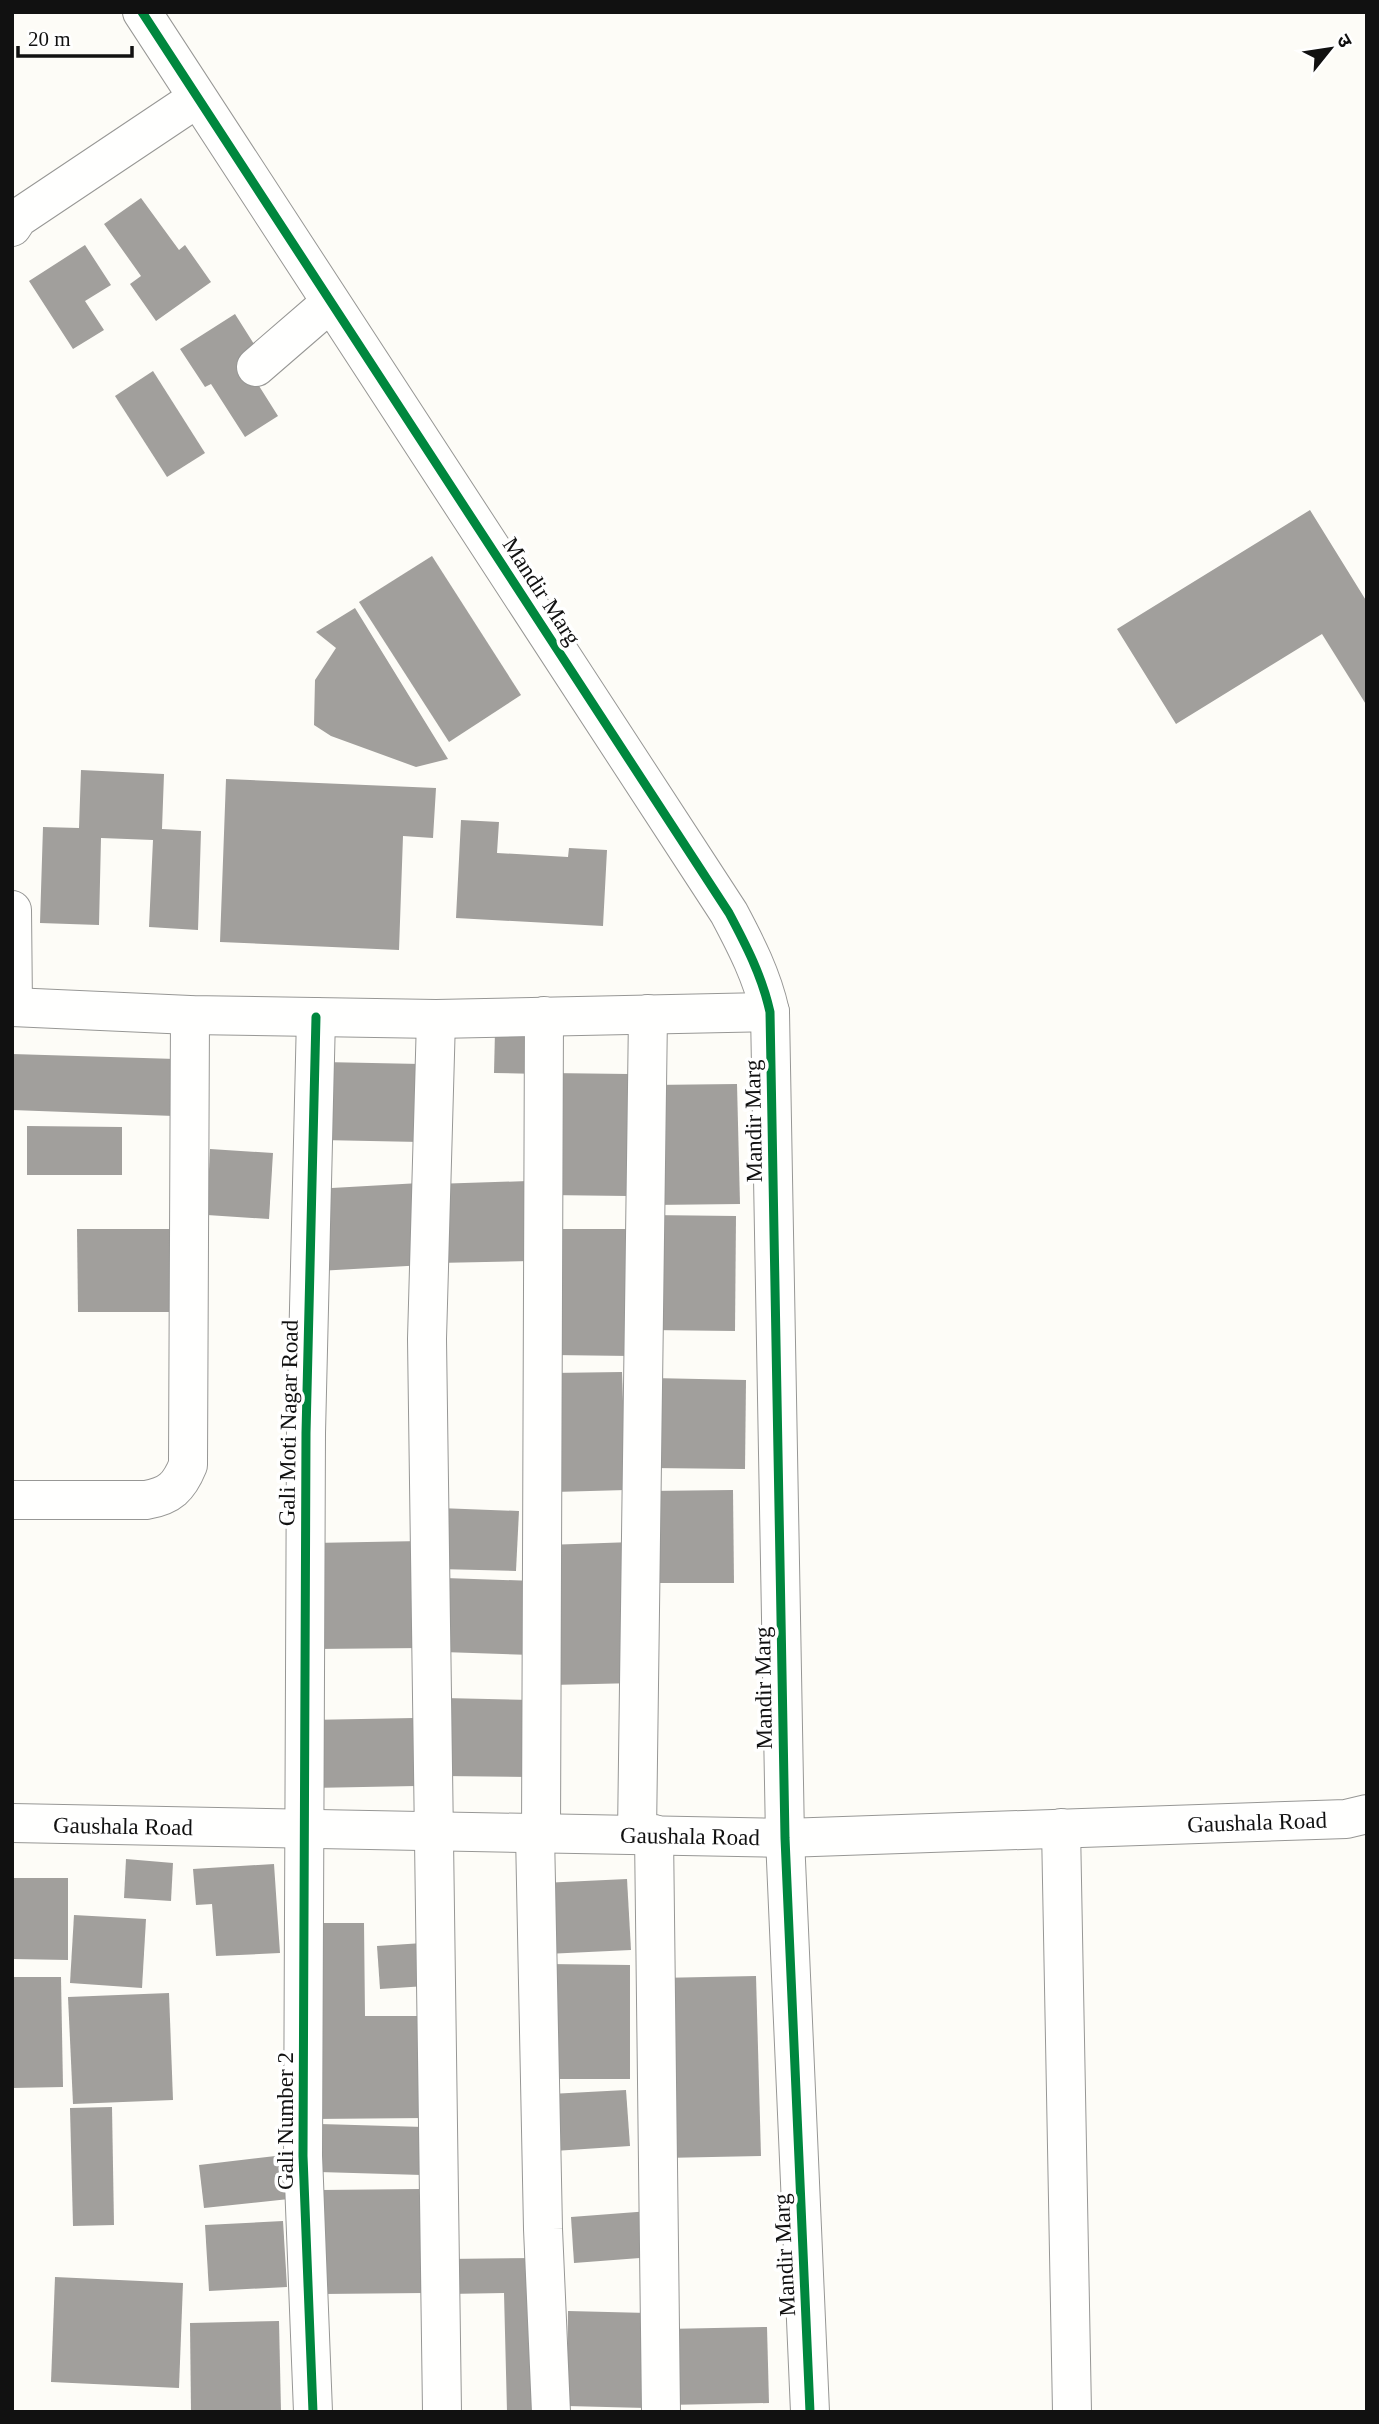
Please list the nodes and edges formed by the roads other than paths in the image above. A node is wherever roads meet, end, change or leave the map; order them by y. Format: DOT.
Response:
graph roads {
  1 [pos="142,12"];
  2 [pos="196,99"];
  3 [pos="12,227"];
  4 [pos="330,303"];
  5 [pos="256,367"];
  6 [pos="12,910"];
  7 [pos="13,1007"];
  8 [pos="770,1012"];
  9 [pos="190,1014"];
  10 [pos="648,1014"];
  11 [pos="544,1016"];
  12 [pos="316,1017"];
  13 [pos="436,1019"];
  14 [pos="12,1500"];
  15 [pos="1367,1814"];
  16 [pos="12,1823"];
  17 [pos="1061,1828"];
  18 [pos="305,1830"];
  19 [pos="433,1830"];
  20 [pos="538,1834"];
  21 [pos="645,1834"];
  22 [pos="785,1838"];
  23 [pos="313,2412"];
  24 [pos="442,2412"];
  25 [pos="551,2412"];
  26 [pos="661,2412"];
  27 [pos="810,2412"];
  28 [pos="1072,2412"];
  1 -- 2 [label="street, Mandir Marg"];
  2 -- 3 [label="street"];
  2 -- 4 [label="street, Mandir Marg"];
  4 -- 5 [label="street"];
  4 -- 8 [label="street, Mandir Marg"];
  6 -- 7 [label="street"];
  7 -- 9 [label="street"];
  8 -- 10 [label="street"];
  8 -- 22 [label="street, Mandir Marg"];
  9 -- 12 [label="street"];
  9 -- 14 [label="street"];
  10 -- 11 [label="street"];
  10 -- 21 [label="street"];
  11 -- 13 [label="street"];
  11 -- 20 [label="street"];
  12 -- 13 [label="street"];
  12 -- 18 [label="street, Gali Moti Nagar Road"];
  13 -- 19 [label="street"];
  15 -- 17 [label="street, Gaushala Road"];
  16 -- 18 [label="street, Gaushala Road"];
  17 -- 22 [label="street, Gaushala Road"];
  17 -- 28 [label="street"];
  18 -- 19 [label="street, Gaushala Road"];
  18 -- 23 [label="street, Gali Number 2"];
  19 -- 20 [label="street, Gaushala Road"];
  19 -- 24 [label="street"];
  20 -- 21 [label="street, Gaushala Road"];
  20 -- 25 [label="street"];
  21 -- 22 [label="street, Gaushala Road"];
  21 -- 26 [label="street"];
  22 -- 27 [label="street, Mandir Marg"];
}
